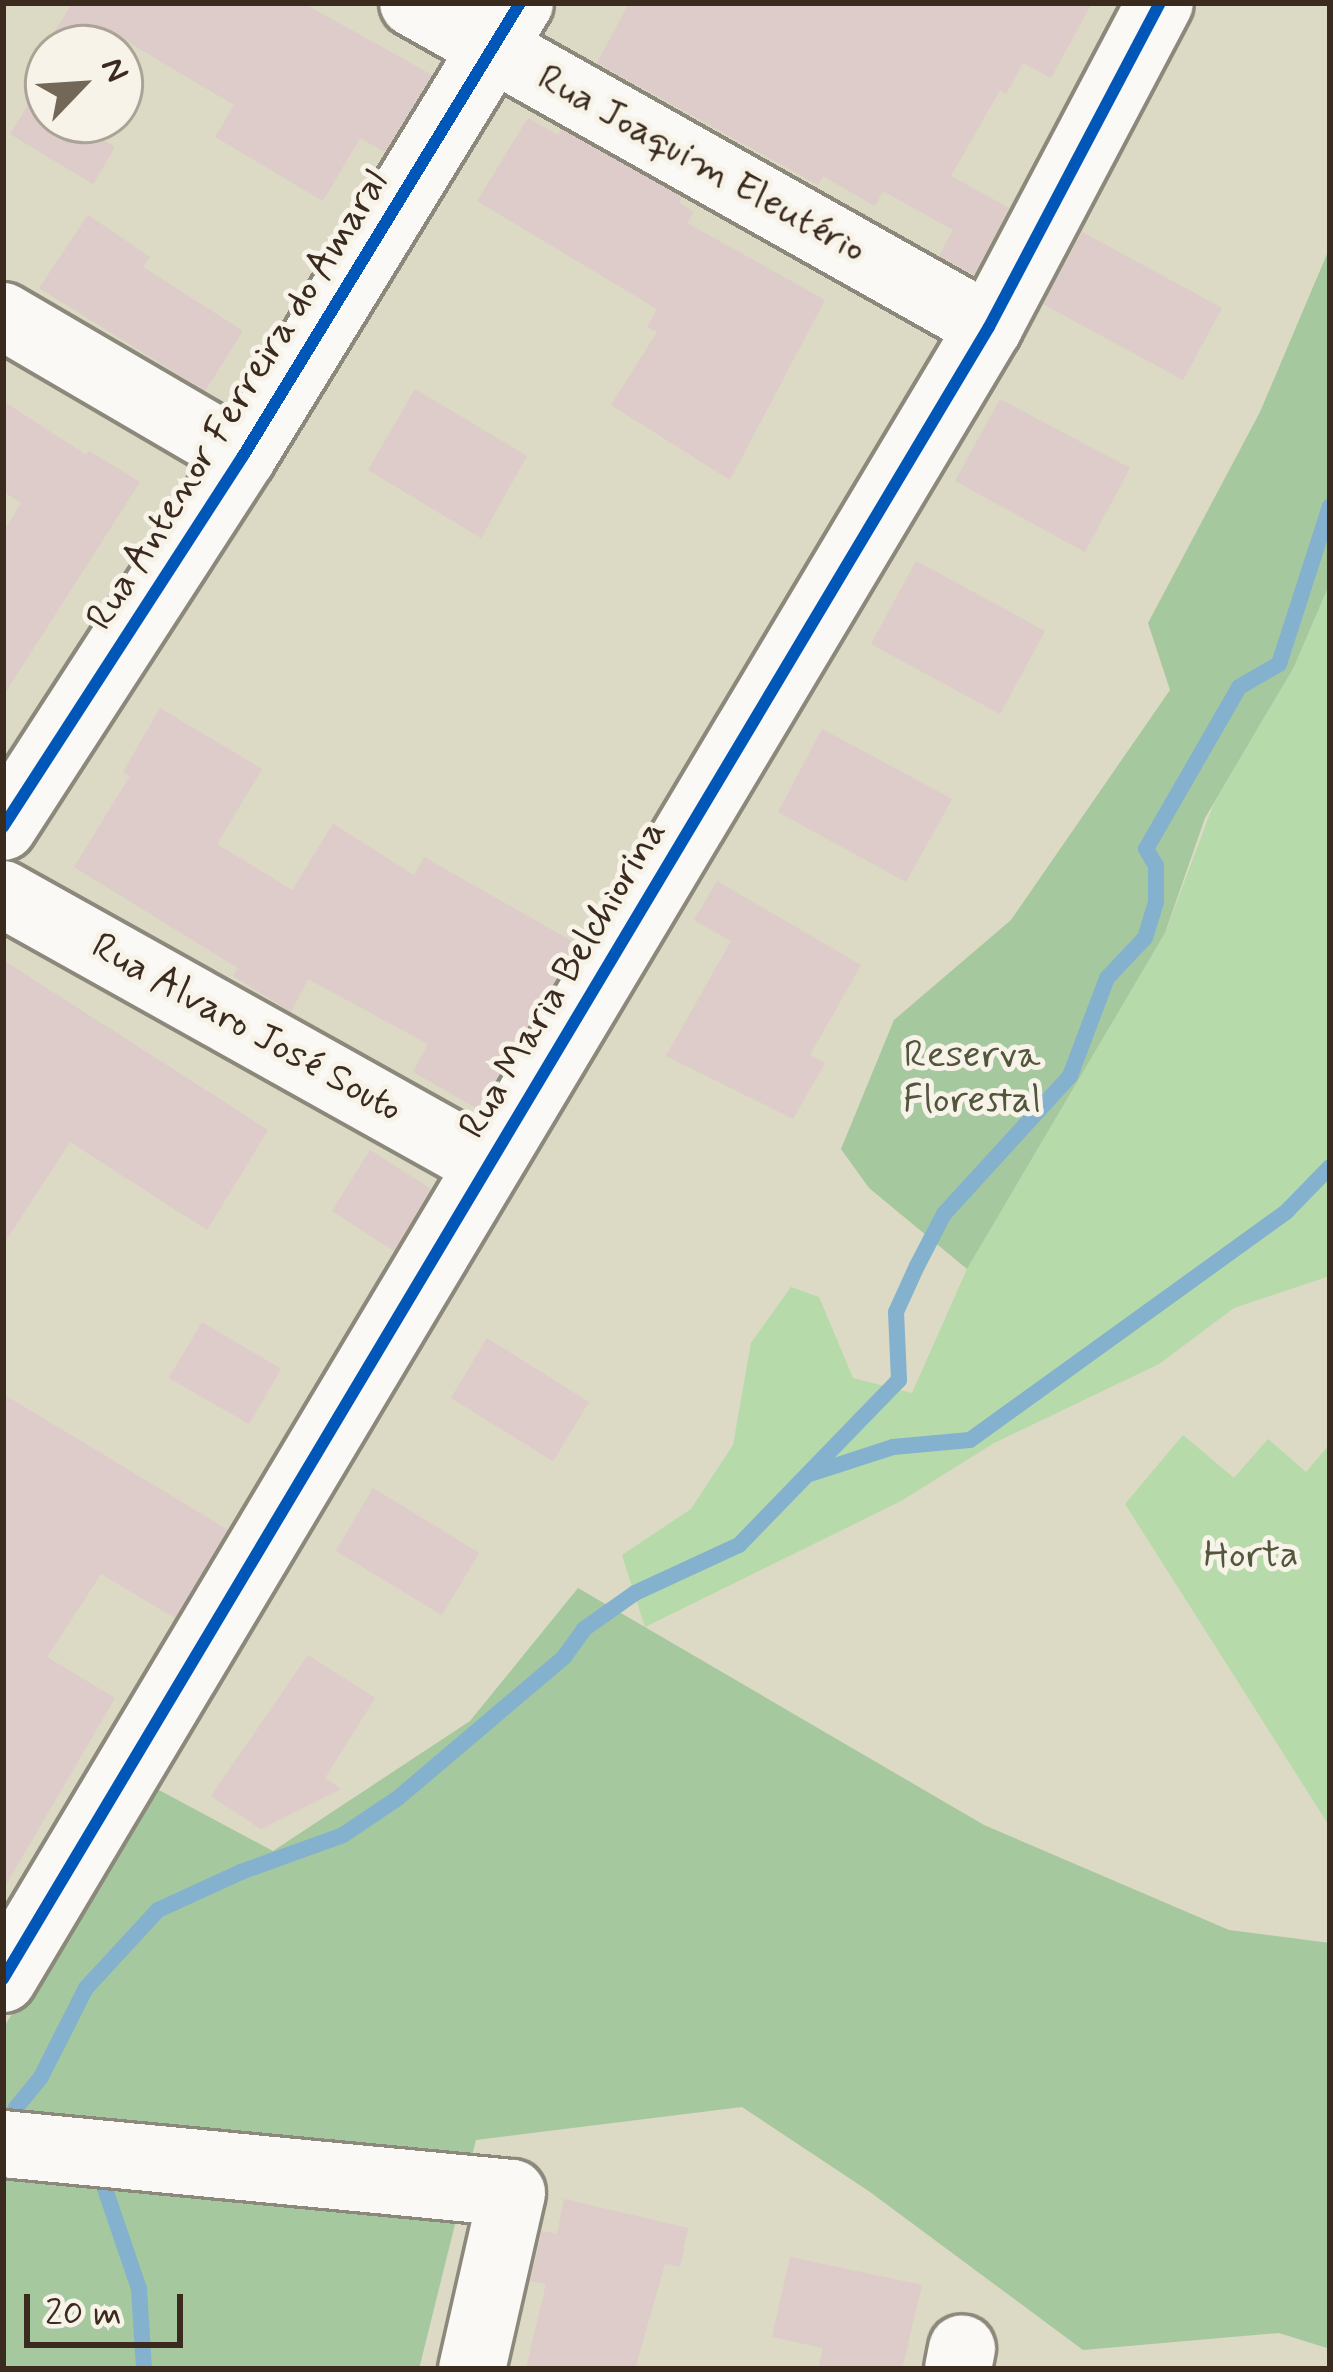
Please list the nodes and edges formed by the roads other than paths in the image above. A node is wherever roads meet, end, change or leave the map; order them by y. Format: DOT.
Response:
graph roads {
  1 [pos="413,3"];
  2 [pos="1160,3"];
  3 [pos="508,26"];
  4 [pos="3,316"];
  5 [pos="989,327"];
  6 [pos="243,456"];
  7 [pos="3,827"];
  8 [pos="3,894"];
  9 [pos="488,1165"];
  10 [pos="12,1951"];
  11 [pos="3,2144"];
  12 [pos="472,2369"];
  1 -- 3 [label="street, Rua Joaquim Eleutério"];
  2 -- 5 [label="street, Rua Maria Belchiorina"];
  3 -- 5 [label="street, Rua Joaquim Eleutério"];
  3 -- 6 [label="street, Rua Antenor Ferreira do Amaral"];
  4 -- 6 [label="street"];
  5 -- 9 [label="street, Rua Maria Belchiorina"];
  6 -- 7 [label="street, Rua Antenor Ferreira do Amaral"];
  8 -- 9 [label="street, Rua Alvaro José Souto"];
  9 -- 10 [label="street, Rua Maria Belchiorina"];
  11 -- 12 [label="street"];
}
